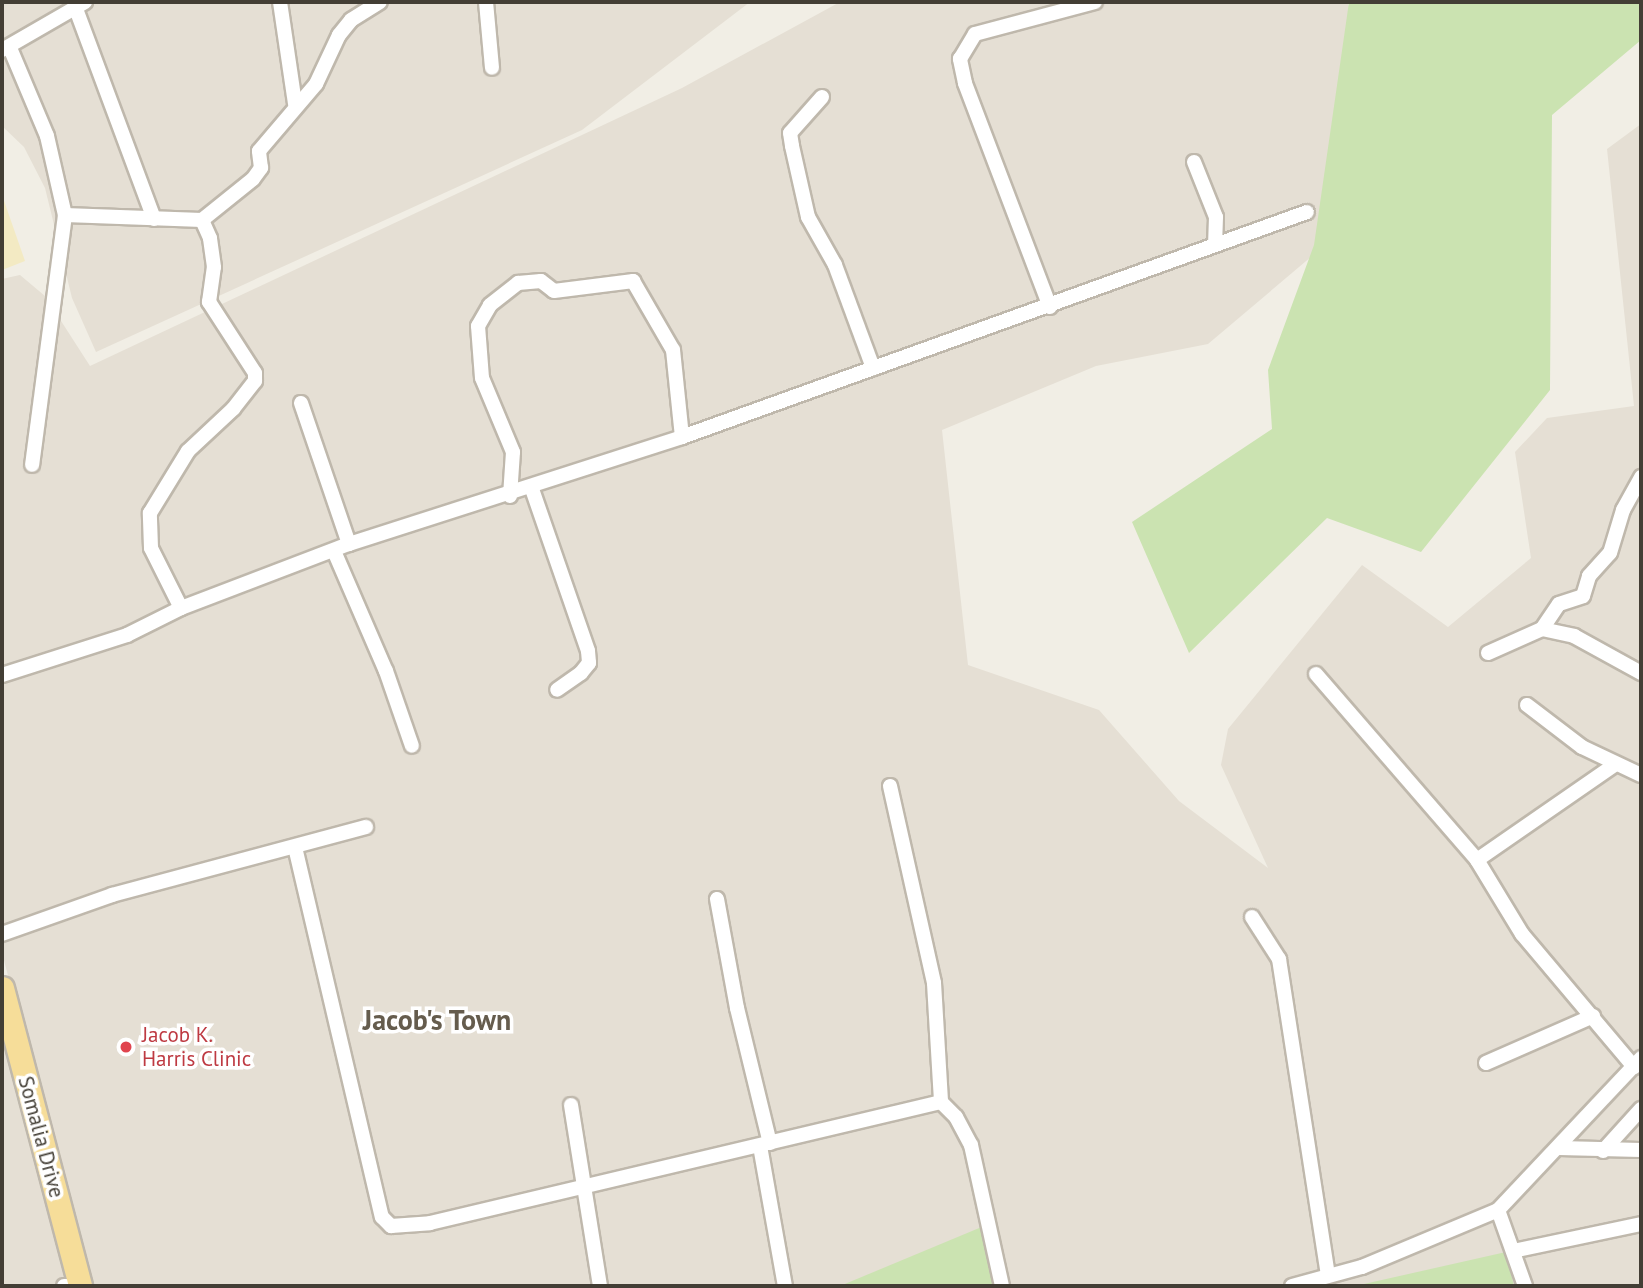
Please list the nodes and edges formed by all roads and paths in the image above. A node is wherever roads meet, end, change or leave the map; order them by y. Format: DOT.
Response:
graph roads {
  1 [pos="280,2"];
  2 [pos="380,2"];
  3 [pos="486,2"];
  4 [pos="1096,2"];
  5 [pos="80,5"];
  6 [pos="6,49"];
  7 [pos="492,68"];
  8 [pos="822,96"];
  9 [pos="295,104"];
  10 [pos="1194,162"];
  11 [pos="1307,212"];
  12 [pos="65,215"];
  13 [pos="154,219"];
  14 [pos="202,220"];
  15 [pos="1215,242"];
  16 [pos="1050,307"];
  17 [pos="873,368"];
  18 [pos="301,402"];
  19 [pos="682,437"];
  20 [pos="33,465"];
  21 [pos="1641,477"];
  22 [pos="532,489"];
  23 [pos="510,496"];
  24 [pos="349,544"];
  25 [pos="334,551"];
  26 [pos="181,608"];
  27 [pos="1542,629"];
  28 [pos="1488,653"];
  29 [pos="1641,673"];
  30 [pos="1316,674"];
  31 [pos="2,675"];
  32 [pos="557,690"];
  33 [pos="1527,705"];
  34 [pos="412,746"];
  35 [pos="1614,765"];
  36 [pos="1641,775"];
  37 [pos="890,786"];
  38 [pos="366,827"];
  39 [pos="295,847"];
  40 [pos="1478,860"];
  41 [pos="717,899"];
  42 [pos="1252,917"];
  43 [pos="2,934"];
  44 [pos="2,988"];
  45 [pos="1593,1016"];
  46 [pos="2,1033"];
  47 [pos="1638,1062"];
  48 [pos="1486,1063"];
  49 [pos="941,1102"];
  50 [pos="571,1105"];
  51 [pos="1641,1109"];
  52 [pos="765,1144"];
  53 [pos="1559,1148"];
  54 [pos="1641,1150"];
  55 [pos="1603,1151"];
  56 [pos="584,1188"];
  57 [pos="1498,1210"];
  58 [pos="1641,1224"];
  59 [pos="1513,1251"];
  60 [pos="1325,1280"];
  61 [pos="66,1286"];
  62 [pos="80,1286"];
  63 [pos="600,1286"];
  64 [pos="785,1286"];
  65 [pos="1002,1286"];
  66 [pos="1293,1286"];
  67 [pos="1525,1286"];
  1 -- 9 [label="street"];
  2 -- 9 [label="street"];
  3 -- 7 [label="street"];
  4 -- 16 [label="street"];
  5 -- 6 [label="street"];
  5 -- 13 [label="street"];
  6 -- 12 [label="street"];
  8 -- 17 [label="street"];
  9 -- 14 [label="street"];
  10 -- 15 [label="street"];
  11 -- 15 [label="street"];
  12 -- 13 [label="street"];
  12 -- 20 [label="street"];
  13 -- 14 [label="street"];
  14 -- 26 [label="street"];
  15 -- 16 [label="street"];
  16 -- 17 [label="street"];
  17 -- 19 [label="street"];
  18 -- 24 [label="street"];
  19 -- 22 [label="street"];
  19 -- 23 [label="street"];
  21 -- 27 [label="street"];
  22 -- 23 [label="street"];
  22 -- 32 [label="street"];
  23 -- 24 [label="street"];
  24 -- 25 [label="street"];
  25 -- 26 [label="street"];
  25 -- 34 [label="street"];
  26 -- 31 [label="street"];
  27 -- 28 [label="street"];
  27 -- 29 [label="street"];
  30 -- 40 [label="street"];
  33 -- 35 [label="street"];
  35 -- 36 [label="street"];
  35 -- 40 [label="street"];
  37 -- 49 [label="street"];
  38 -- 39 [label="street"];
  39 -- 43 [label="street"];
  39 -- 56 [label="street"];
  40 -- 45 [label="street"];
  41 -- 52 [label="street"];
  42 -- 60 [label="street"];
  44 -- 62 [label="main road, Somalia Drive"];
  45 -- 47 [label="street"];
  45 -- 48 [label="street"];
  46 -- 61 [label="main road, Somalia Drive"];
  47 -- 53 [label="street"];
  49 -- 52 [label="street"];
  49 -- 65 [label="street"];
  50 -- 56 [label="street"];
  51 -- 55 [label="street"];
  52 -- 56 [label="street"];
  52 -- 64 [label="street"];
  53 -- 55 [label="street"];
  53 -- 57 [label="street"];
  54 -- 55 [label="street"];
  56 -- 63 [label="street"];
  57 -- 59 [label="street"];
  57 -- 60 [label="street"];
  58 -- 59 [label="street"];
  59 -- 67 [label="street"];
  60 -- 66 [label="street"];
}
